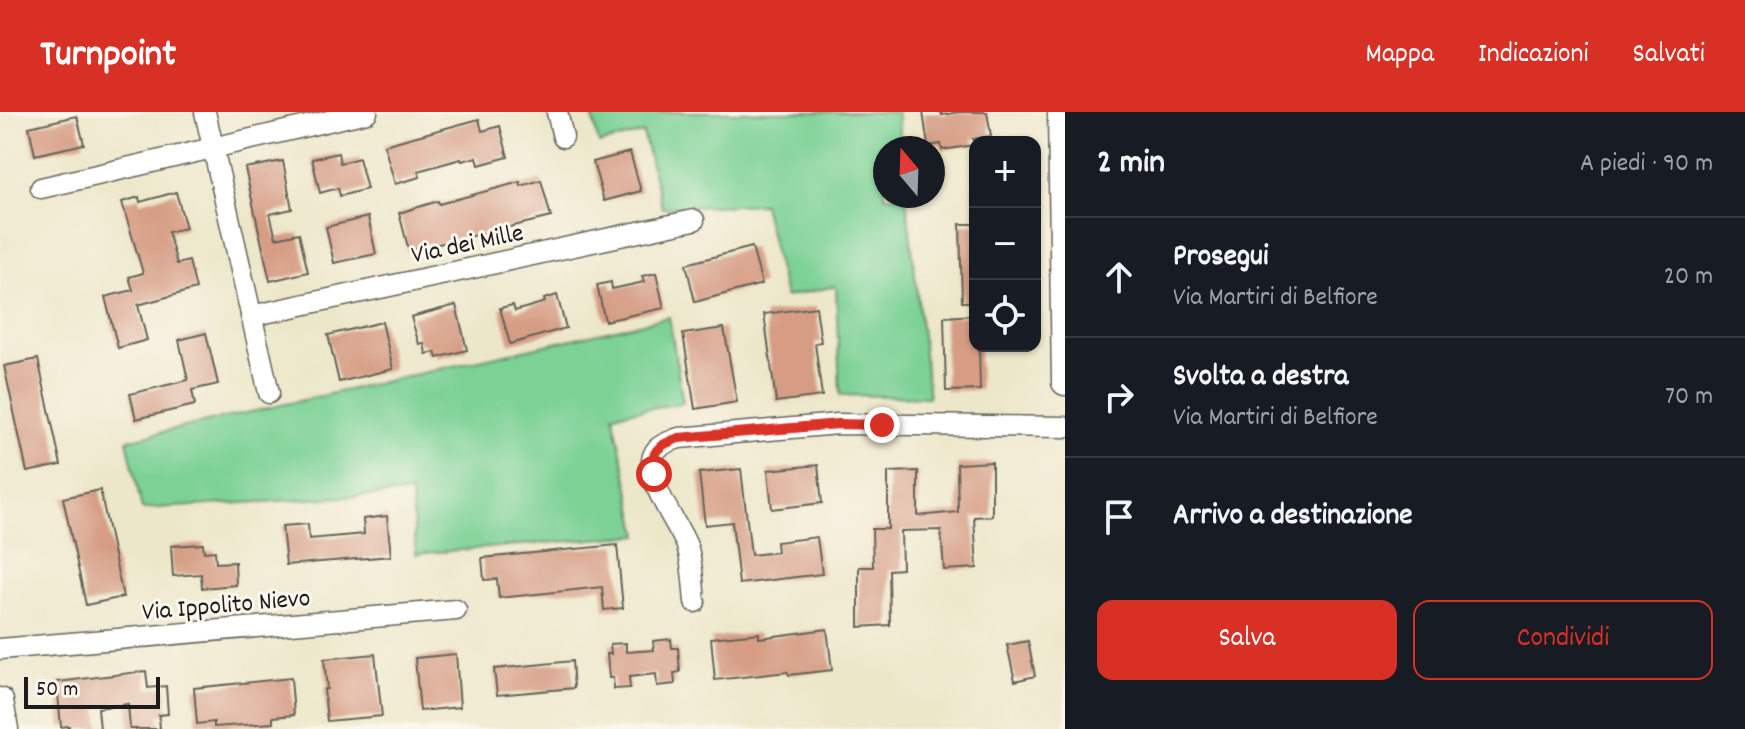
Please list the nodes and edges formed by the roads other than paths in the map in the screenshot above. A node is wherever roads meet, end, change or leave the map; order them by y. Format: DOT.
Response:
graph roads {
  1 [pos="205,112"];
  2 [pos="367,112"];
  3 [pos="557,112"];
  4 [pos="1061,112"];
  5 [pos="563,137"];
  6 [pos="213,147"];
  7 [pos="41,188"];
  8 [pos="694,220"];
  9 [pos="251,316"];
  10 [pos="1065,382"];
  11 [pos="269,393"];
  12 [pos="1065,427"];
  13 [pos="695,602"];
  14 [pos="456,610"];
  15 [pos="0,649"];
  16 [pos="0,701"];
  17 [pos="5,729"];
  1 -- 6 [label="street"];
  2 -- 6 [label="street"];
  3 -- 5 [label="street"];
  4 -- 10 [label="street"];
  6 -- 7 [label="street"];
  6 -- 9 [label="street"];
  8 -- 9 [label="street, Via dei Mille"];
  9 -- 11 [label="street"];
  12 -- 13 [label="street"];
  14 -- 15 [label="street, Via Ippolito Nievo"];
  16 -- 17 [label="street"];
}
